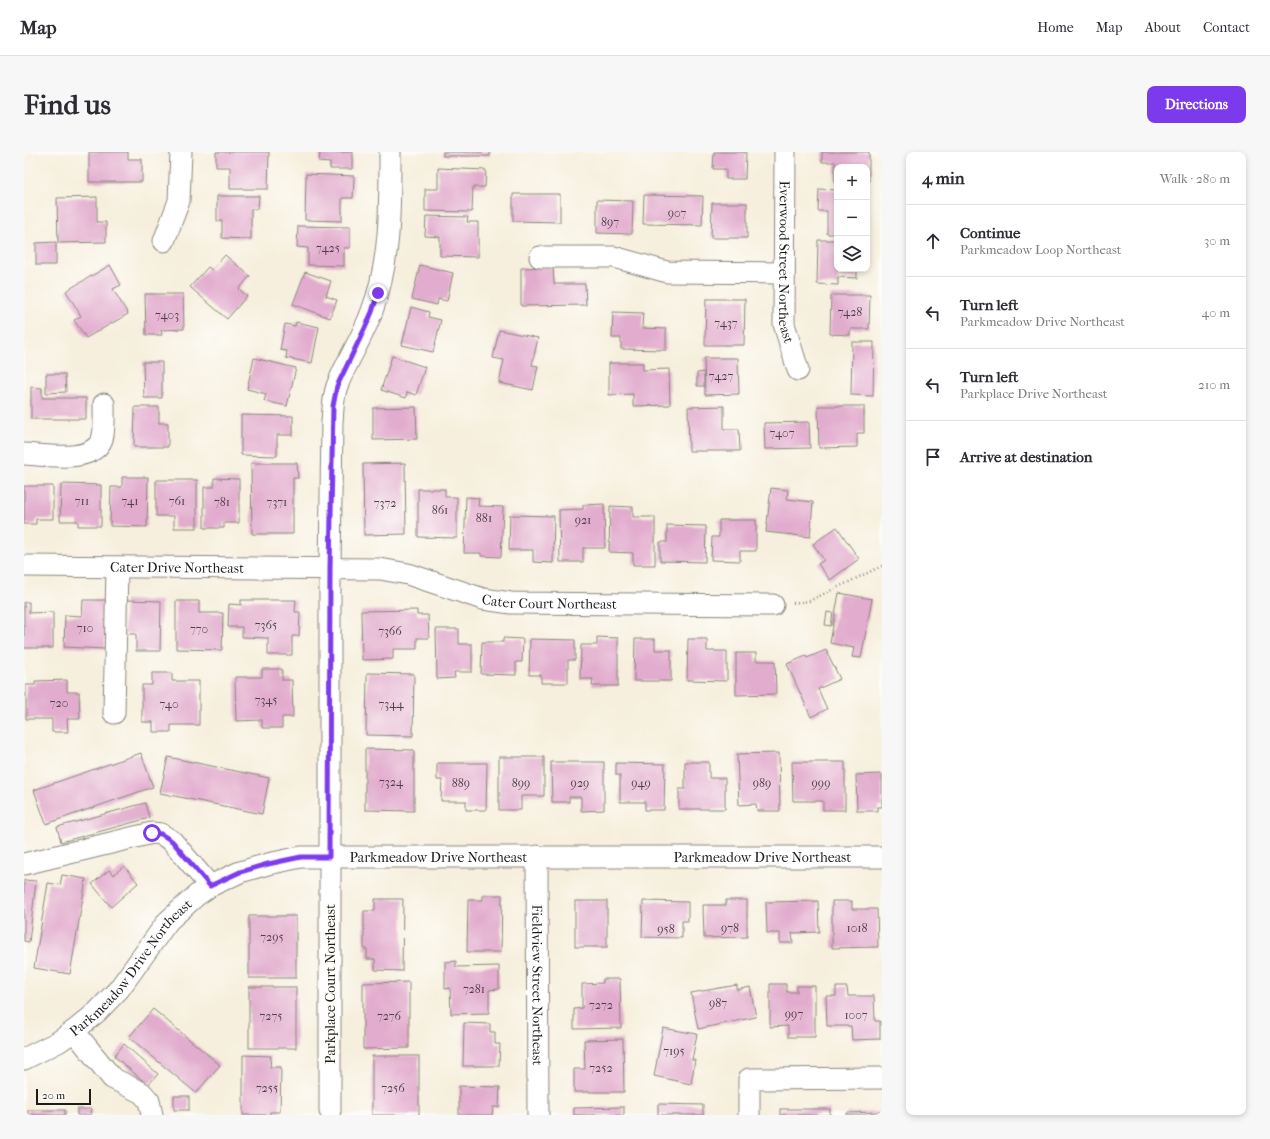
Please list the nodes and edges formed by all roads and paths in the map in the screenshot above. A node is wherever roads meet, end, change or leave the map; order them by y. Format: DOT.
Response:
graph roads {
  1 [pos="181,152"];
  2 [pos="390,152"];
  3 [pos="785,152"];
  4 [pos="164,242"];
  5 [pos="540,257"];
  6 [pos="784,273"];
  7 [pos="798,370"];
  8 [pos="104,404"];
  9 [pos="24,454"];
  10 [pos="24,566"];
  11 [pos="882,566"];
  12 [pos="117,567"];
  13 [pos="330,569"];
  14 [pos="773,605"];
  15 [pos="114,712"];
  16 [pos="537,856"];
  17 [pos="329,857"];
  18 [pos="882,857"];
  19 [pos="24,864"];
  20 [pos="210,886"];
  21 [pos="74,1031"];
  22 [pos="24,1059"];
  23 [pos="882,1078"];
  24 [pos="330,1111"];
  25 [pos="152,1115"];
  26 [pos="538,1115"];
  27 [pos="749,1115"];
  1 -- 4 [label="street"];
  2 -- 13 [label="street, Parkplace Court Northeast"];
  3 -- 6 [label="street, Everwood Street Northeast"];
  5 -- 6 [label="street"];
  6 -- 7 [label="street, Everwood Street Northeast"];
  8 -- 9 [label="street"];
  10 -- 12 [label="street, Cater Drive Northeast"];
  11 -- 14 [label="path"];
  12 -- 13 [label="street, Cater Drive Northeast"];
  12 -- 15 [label="street"];
  13 -- 14 [label="street, Cater Court Northeast"];
  13 -- 17 [label="street, Parkplace Court Northeast"];
  16 -- 17 [label="street, Parkmeadow Drive Northeast"];
  16 -- 18 [label="street, Parkmeadow Drive Northeast"];
  16 -- 26 [label="street, Fieldview Street Northeast"];
  17 -- 20 [label="street, Parkmeadow Drive Northeast"];
  17 -- 24 [label="street, Parkplace Court Northeast"];
  19 -- 20 [label="street"];
  20 -- 21 [label="street, Parkmeadow Drive Northeast"];
  21 -- 22 [label="street, Parkmeadow Drive Northeast"];
  21 -- 25 [label="street"];
  23 -- 27 [label="street"];
}
